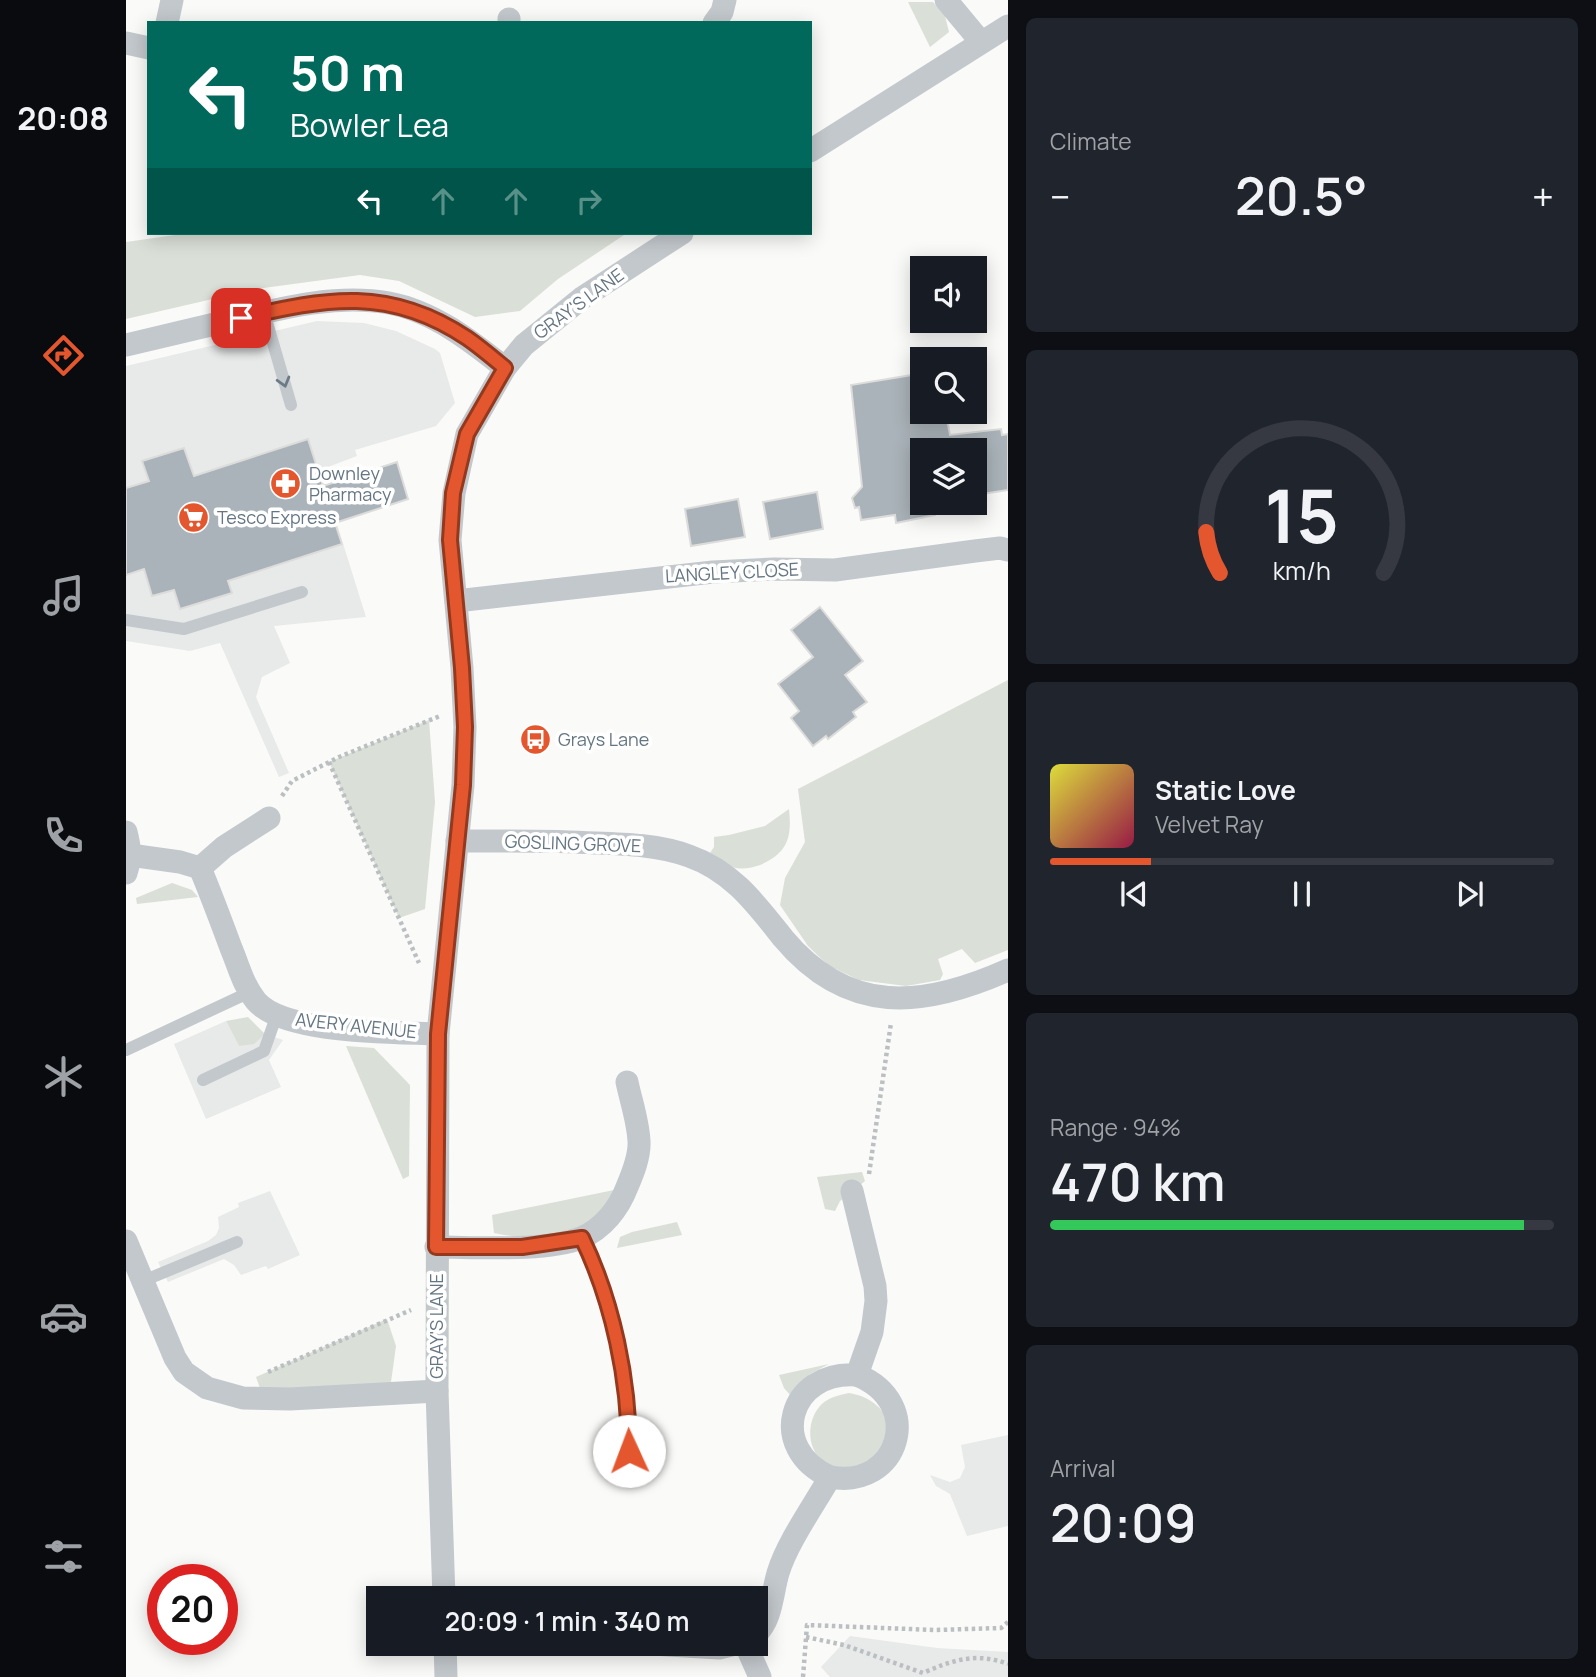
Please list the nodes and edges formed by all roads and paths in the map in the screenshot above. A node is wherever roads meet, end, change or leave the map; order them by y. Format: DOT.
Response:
graph roads {
  1 [pos="172,0"];
  2 [pos="725,0"];
  3 [pos="946,0"];
  4 [pos="167,21"];
  5 [pos="715,21"];
  6 [pos="1008,26"];
  7 [pos="126,43"];
  8 [pos="981,43"];
  9 [pos="147,48"];
  10 [pos="812,150"];
  11 [pos="679,235"];
  12 [pos="264,312"];
  13 [pos="126,345"];
  14 [pos="505,368"];
  15 [pos="291,405"];
  16 [pos="1008,550"];
  17 [pos="302,592"];
  18 [pos="456,601"];
  19 [pos="126,620"];
  20 [pos="464,707"];
  21 [pos="329,762"];
  22 [pos="269,818"];
  23 [pos="126,832"];
  24 [pos="457,841"];
  25 [pos="128,864"];
  26 [pos="200,868"];
  27 [pos="1008,970"];
  28 [pos="443,982"];
  29 [pos="250,992"];
  30 [pos="893,998"];
  31 [pos="276,1017"];
  32 [pos="438,1034"];
  33 [pos="126,1051"];
  34 [pos="203,1080"];
  35 [pos="627,1082"];
  36 [pos="852,1191"];
  37 [pos="582,1238"];
  38 [pos="126,1241"];
  39 [pos="237,1241"];
  40 [pos="436,1247"];
  41 [pos="143,1281"];
  42 [pos="437,1307"];
  43 [pos="857,1375"];
  44 [pos="218,1391"];
  45 [pos="437,1391"];
  46 [pos="628,1477"];
  47 [pos="830,1477"];
  48 [pos="444,1586"];
  49 [pos="768,1617"];
  50 [pos="1008,1622"];
  51 [pos="806,1637"];
  52 [pos="445,1656"];
  53 [pos="751,1656"];
  54 [pos="1008,1664"];
  55 [pos="446,1677"];
  56 [pos="760,1677"];
  57 [pos="803,1677"];
  1 -- 4 [label="street"];
  2 -- 5 [label="street"];
  3 -- 8 [label="street"];
  6 -- 8 [label="street"];
  7 -- 9 [label="street"];
  8 -- 10 [label="street"];
  11 -- 14 [label="street, GRAY'S LANE"];
  12 -- 13 [label="street"];
  12 -- 14 [label="street"];
  12 -- 15 [label="lane, one-way"];
  14 -- 18 [label="street, GRAY'S LANE"];
  16 -- 18 [label="street, LANGLEY CLOSE"];
  17 -- 19 [label="lane"];
  18 -- 20 [label="street, GRAY'S LANE"];
  20 -- 21 [label="path"];
  20 -- 24 [label="street, GRAY'S LANE"];
  21 -- 22 [label="path"];
  21 -- 28 [label="path"];
  22 -- 26 [label="street"];
  23 -- 25 [label="street"];
  24 -- 28 [label="street, GRAY'S LANE"];
  24 -- 30 [label="street, GOSLING GROVE"];
  25 -- 26 [label="street"];
  26 -- 29 [label="street, AVERY AVENUE"];
  27 -- 30 [label="street, GOSLING GROVE"];
  28 -- 32 [label="street, GRAY'S LANE"];
  29 -- 31 [label="street, AVERY AVENUE"];
  29 -- 33 [label="lane"];
  30 -- 36 [label="path"];
  31 -- 32 [label="street, AVERY AVENUE"];
  31 -- 34 [label="lane"];
  32 -- 40 [label="street, GRAY'S LANE"];
  35 -- 37 [label="street"];
  36 -- 43 [label="street"];
  37 -- 40 [label="street"];
  37 -- 46 [label="lane"];
  38 -- 41 [label="street"];
  39 -- 41 [label="lane"];
  40 -- 42 [label="street, GRAY'S LANE"];
  41 -- 44 [label="street"];
  42 -- 44 [label="path"];
  42 -- 45 [label="street, GRAY'S LANE"];
  43 -- 47 [label="street"];
  43 -- 47 [label="street"];
  44 -- 45 [label="street"];
  45 -- 48 [label="street, GRAY'S LANE"];
  47 -- 49 [label="street"];
  50 -- 51 [label="path"];
  51 -- 54 [label="path"];
  51 -- 57 [label="path"];
  52 -- 55 [label="street"];
  53 -- 56 [label="street"];
}
